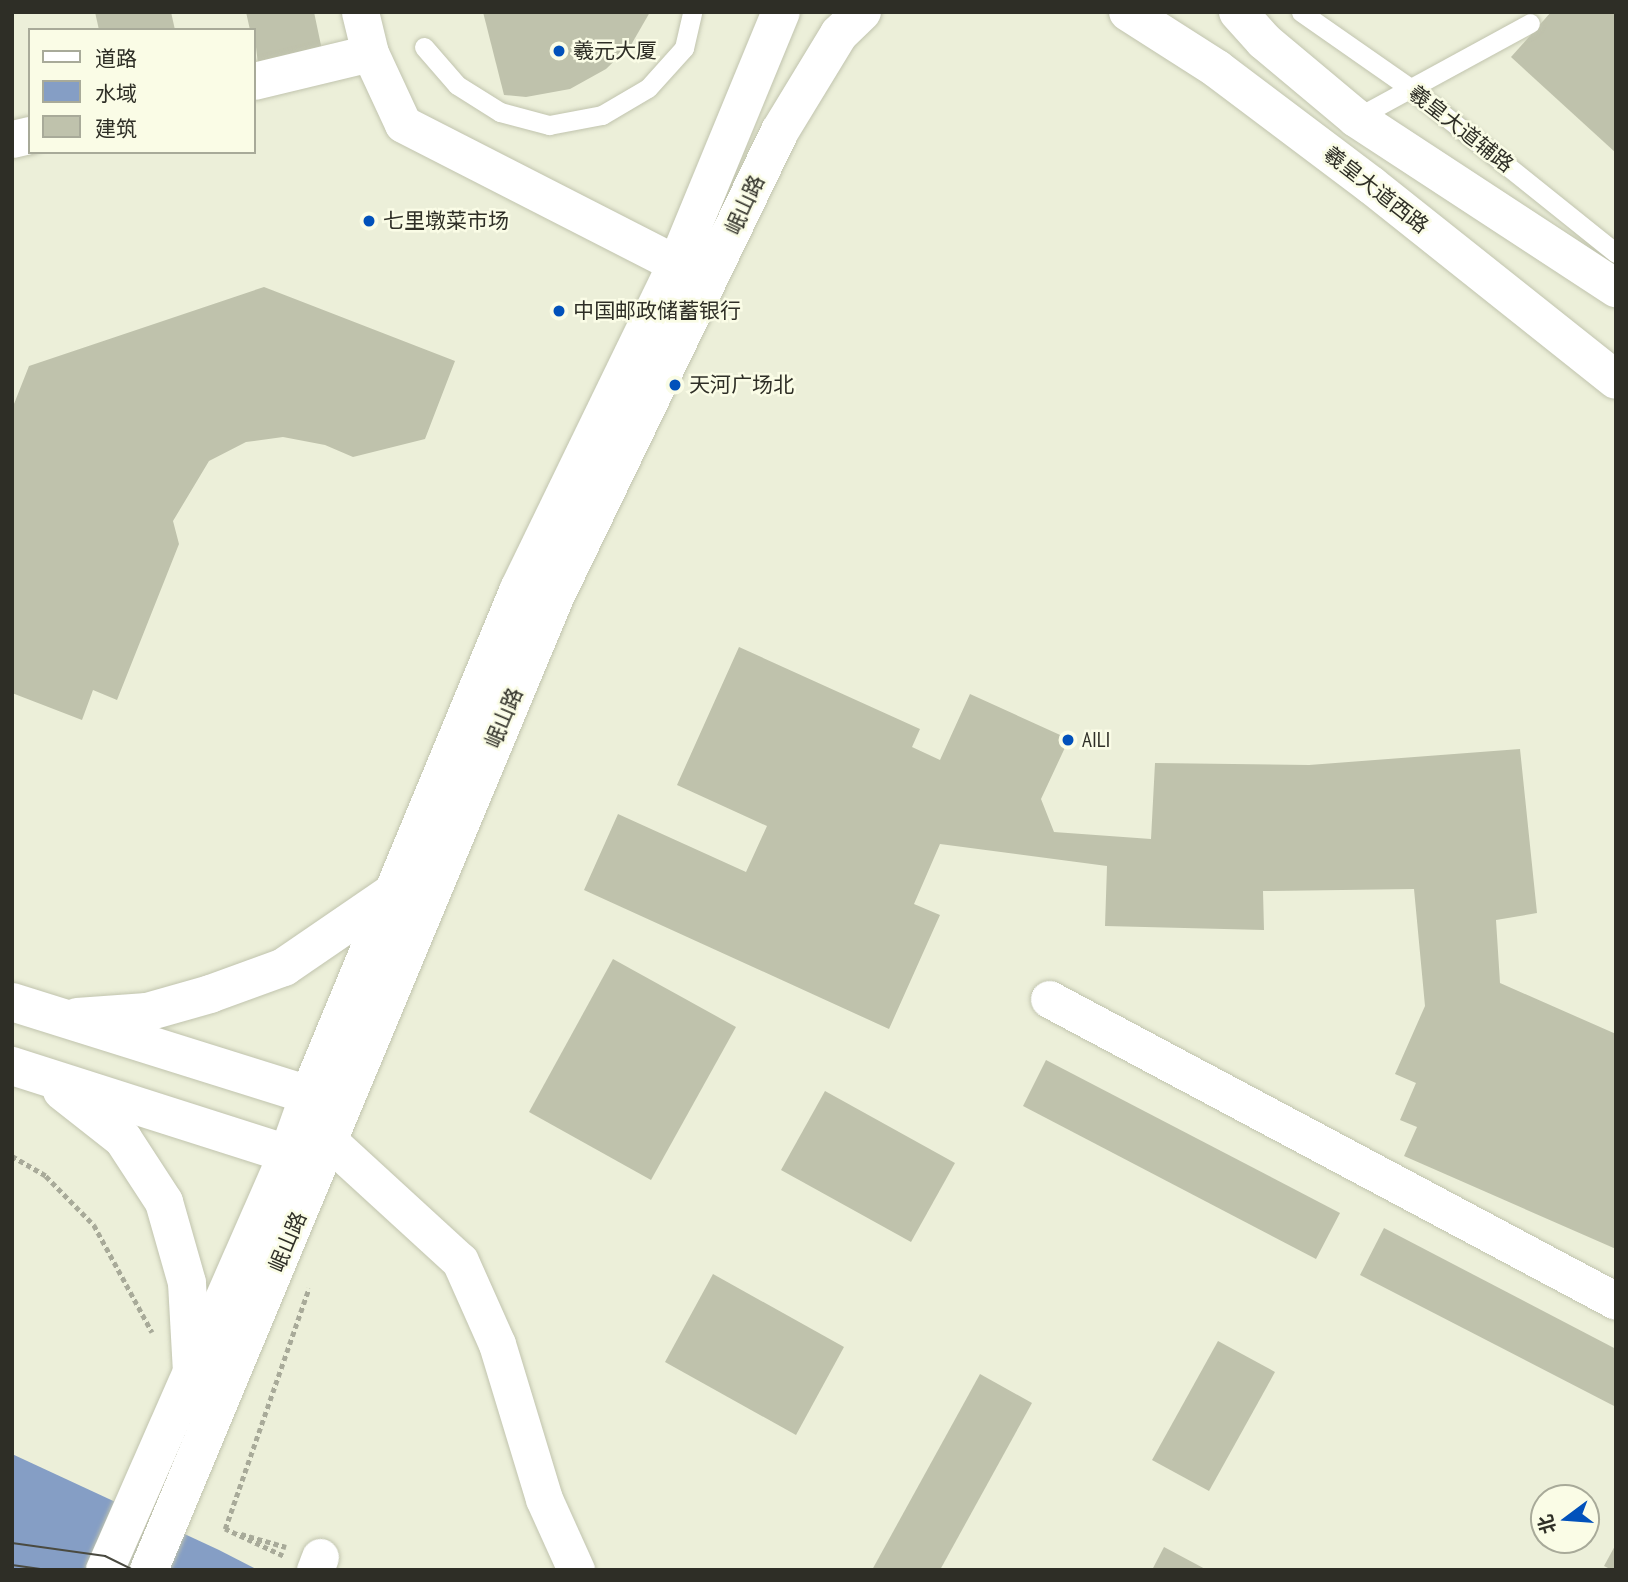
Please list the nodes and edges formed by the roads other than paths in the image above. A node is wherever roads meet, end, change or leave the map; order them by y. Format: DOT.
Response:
graph roads {
  1 [pos="360,12"];
  2 [pos="692,12"];
  3 [pos="781,12"];
  4 [pos="862,12"];
  5 [pos="1128,12"];
  6 [pos="1238,12"];
  7 [pos="1301,12"];
  8 [pos="1530,23"];
  9 [pos="424,47"];
  10 [pos="370,53"];
  11 [pos="256,81"];
  12 [pos="1410,88"];
  13 [pos="1356,118"];
  14 [pos="1616,253"];
  15 [pos="677,264"];
  16 [pos="1616,288"];
  17 [pos="1616,380"];
  18 [pos="392,894"];
  19 [pos="1049,999"];
  20 [pos="12,1002"];
  21 [pos="61,1018"];
  22 [pos="28,1072"];
  23 [pos="309,1096"];
  24 [pos="330,1142"];
  25 [pos="288,1154"];
  26 [pos="1616,1301"];
  27 [pos="192,1372"];
  28 [pos="106,1570"];
  29 [pos="149,1570"];
  30 [pos="576,1570"];
  1 -- 10 [label="street"];
  2 -- 9 [label="lane"];
  3 -- 15 [label="main road, 岷山路"];
  4 -- 24 [label="main road, 岷山路"];
  5 -- 17 [label="main road, 羲皇大道西路"];
  6 -- 13 [label="main road"];
  7 -- 12 [label="lane, 羲皇大道辅路"];
  8 -- 12 [label="lane"];
  10 -- 11 [label="street"];
  10 -- 15 [label="street"];
  12 -- 13 [label="lane"];
  12 -- 14 [label="lane, 羲皇大道辅路"];
  13 -- 16 [label="main road"];
  15 -- 18 [label="main road, 岷山路"];
  18 -- 21 [label="main road"];
  18 -- 23 [label="main road, 岷山路"];
  19 -- 26 [label="street"];
  20 -- 21 [label="main road"];
  21 -- 23 [label="main road"];
  22 -- 25 [label="main road"];
  22 -- 27 [label="main road"];
  23 -- 24 [label="main road"];
  23 -- 25 [label="main road, 岷山路"];
  24 -- 25 [label="main road"];
  24 -- 29 [label="main road, 岷山路"];
  24 -- 30 [label="street"];
  25 -- 27 [label="main road, 岷山路"];
  27 -- 28 [label="main road, 岷山路"];
}
